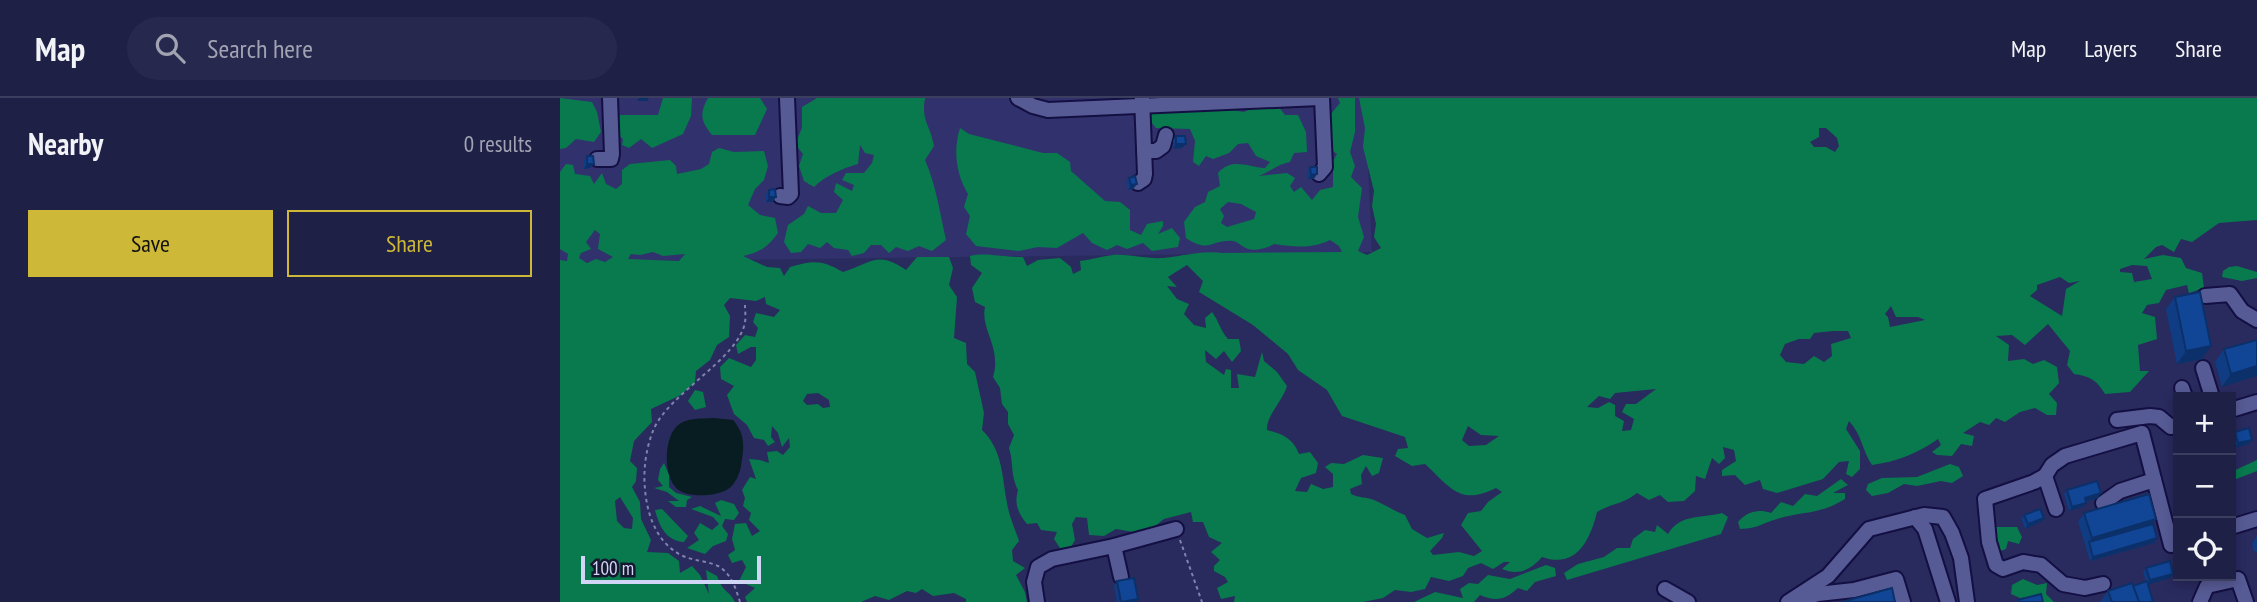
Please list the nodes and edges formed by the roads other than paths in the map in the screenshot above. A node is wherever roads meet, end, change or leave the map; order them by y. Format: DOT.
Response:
graph roads {
  1 [pos="610,98"];
  2 [pos="787,98"];
  3 [pos="1018,98"];
  4 [pos="1321,98"];
  5 [pos="1142,101"];
  6 [pos="1166,135"];
  7 [pos="1143,151"];
  8 [pos="597,159"];
  9 [pos="1318,174"];
  10 [pos="1138,183"];
  11 [pos="780,196"];
  12 [pos="2205,296"];
  13 [pos="2257,320"];
  14 [pos="2203,368"];
  15 [pos="2210,392"];
  16 [pos="2257,402"];
  17 [pos="2236,408"];
  18 [pos="2116,420"];
  19 [pos="2173,425"];
  20 [pos="2045,476"];
  21 [pos="2154,480"];
  22 [pos="2103,503"];
  23 [pos="2056,509"];
  24 [pos="1915,517"];
  25 [pos="2257,520"];
  26 [pos="2236,526"];
  27 [pos="1176,529"];
  28 [pos="2173,538"];
  29 [pos="1114,546"];
  30 [pos="1121,577"];
  31 [pos="2103,584"];
  32 [pos="1665,589"];
  33 [pos="1037,602"];
  34 [pos="1688,602"];
  35 [pos="1789,602"];
  36 [pos="1903,602"];
  37 [pos="1948,602"];
  38 [pos="1967,602"];
  39 [pos="2200,602"];
  40 [pos="2246,602"];
  1 -- 8 [label="street"];
  2 -- 11 [label="street"];
  3 -- 5 [label="street"];
  4 -- 5 [label="street"];
  4 -- 9 [label="street"];
  5 -- 7 [label="street"];
  6 -- 7 [label="street"];
  7 -- 10 [label="street"];
  12 -- 13 [label="street"];
  14 -- 15 [label="street"];
  16 -- 17 [label="street"];
  18 -- 19 [label="street"];
  20 -- 21 [label="street"];
  20 -- 23 [label="street"];
  20 -- 31 [label="street"];
  21 -- 22 [label="street"];
  21 -- 28 [label="street"];
  24 -- 35 [label="street"];
  24 -- 37 [label="street"];
  24 -- 38 [label="street"];
  25 -- 26 [label="street"];
  27 -- 29 [label="street"];
  29 -- 30 [label="street"];
  29 -- 33 [label="street"];
  32 -- 34 [label="street"];
  35 -- 36 [label="street"];
  39 -- 40 [label="street"];
}
